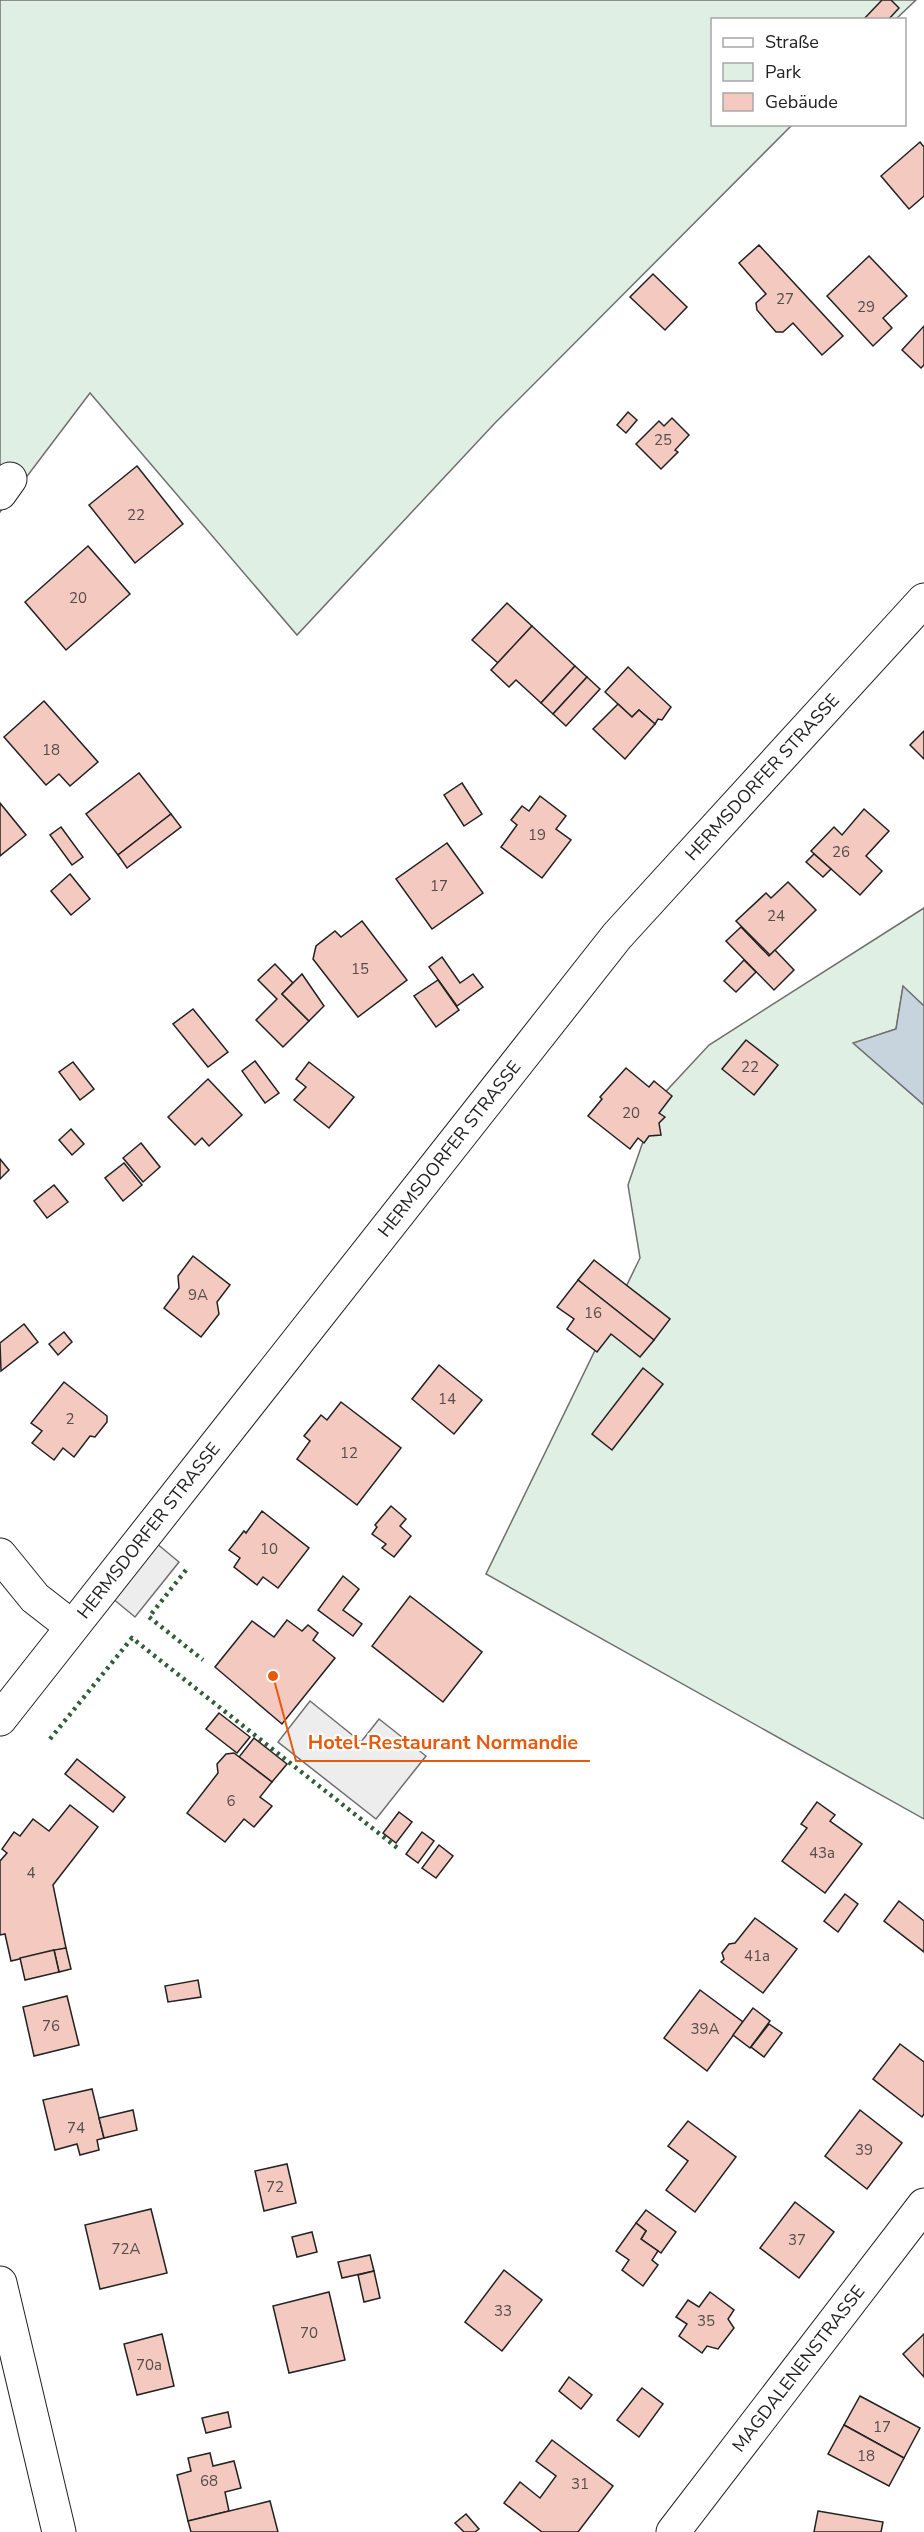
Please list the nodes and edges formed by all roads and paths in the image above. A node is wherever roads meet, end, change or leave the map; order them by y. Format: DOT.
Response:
graph roads {
  1 [pos="924,600"];
  2 [pos="0,1556"];
  3 [pos="71,1626"];
  4 [pos="0,1719"];
  5 [pos="924,2205"];
  6 [pos="0,2283"];
  7 [pos="59,2532"];
  8 [pos="673,2532"];
  1 -- 3 [label="street, HERMSDORFER STRASSE"];
  2 -- 3 [label="street"];
  3 -- 4 [label="street, HERMSDORFER STRASSE"];
  5 -- 8 [label="street, MAGDALENENSTRASSE"];
  6 -- 7 [label="street"];
}
